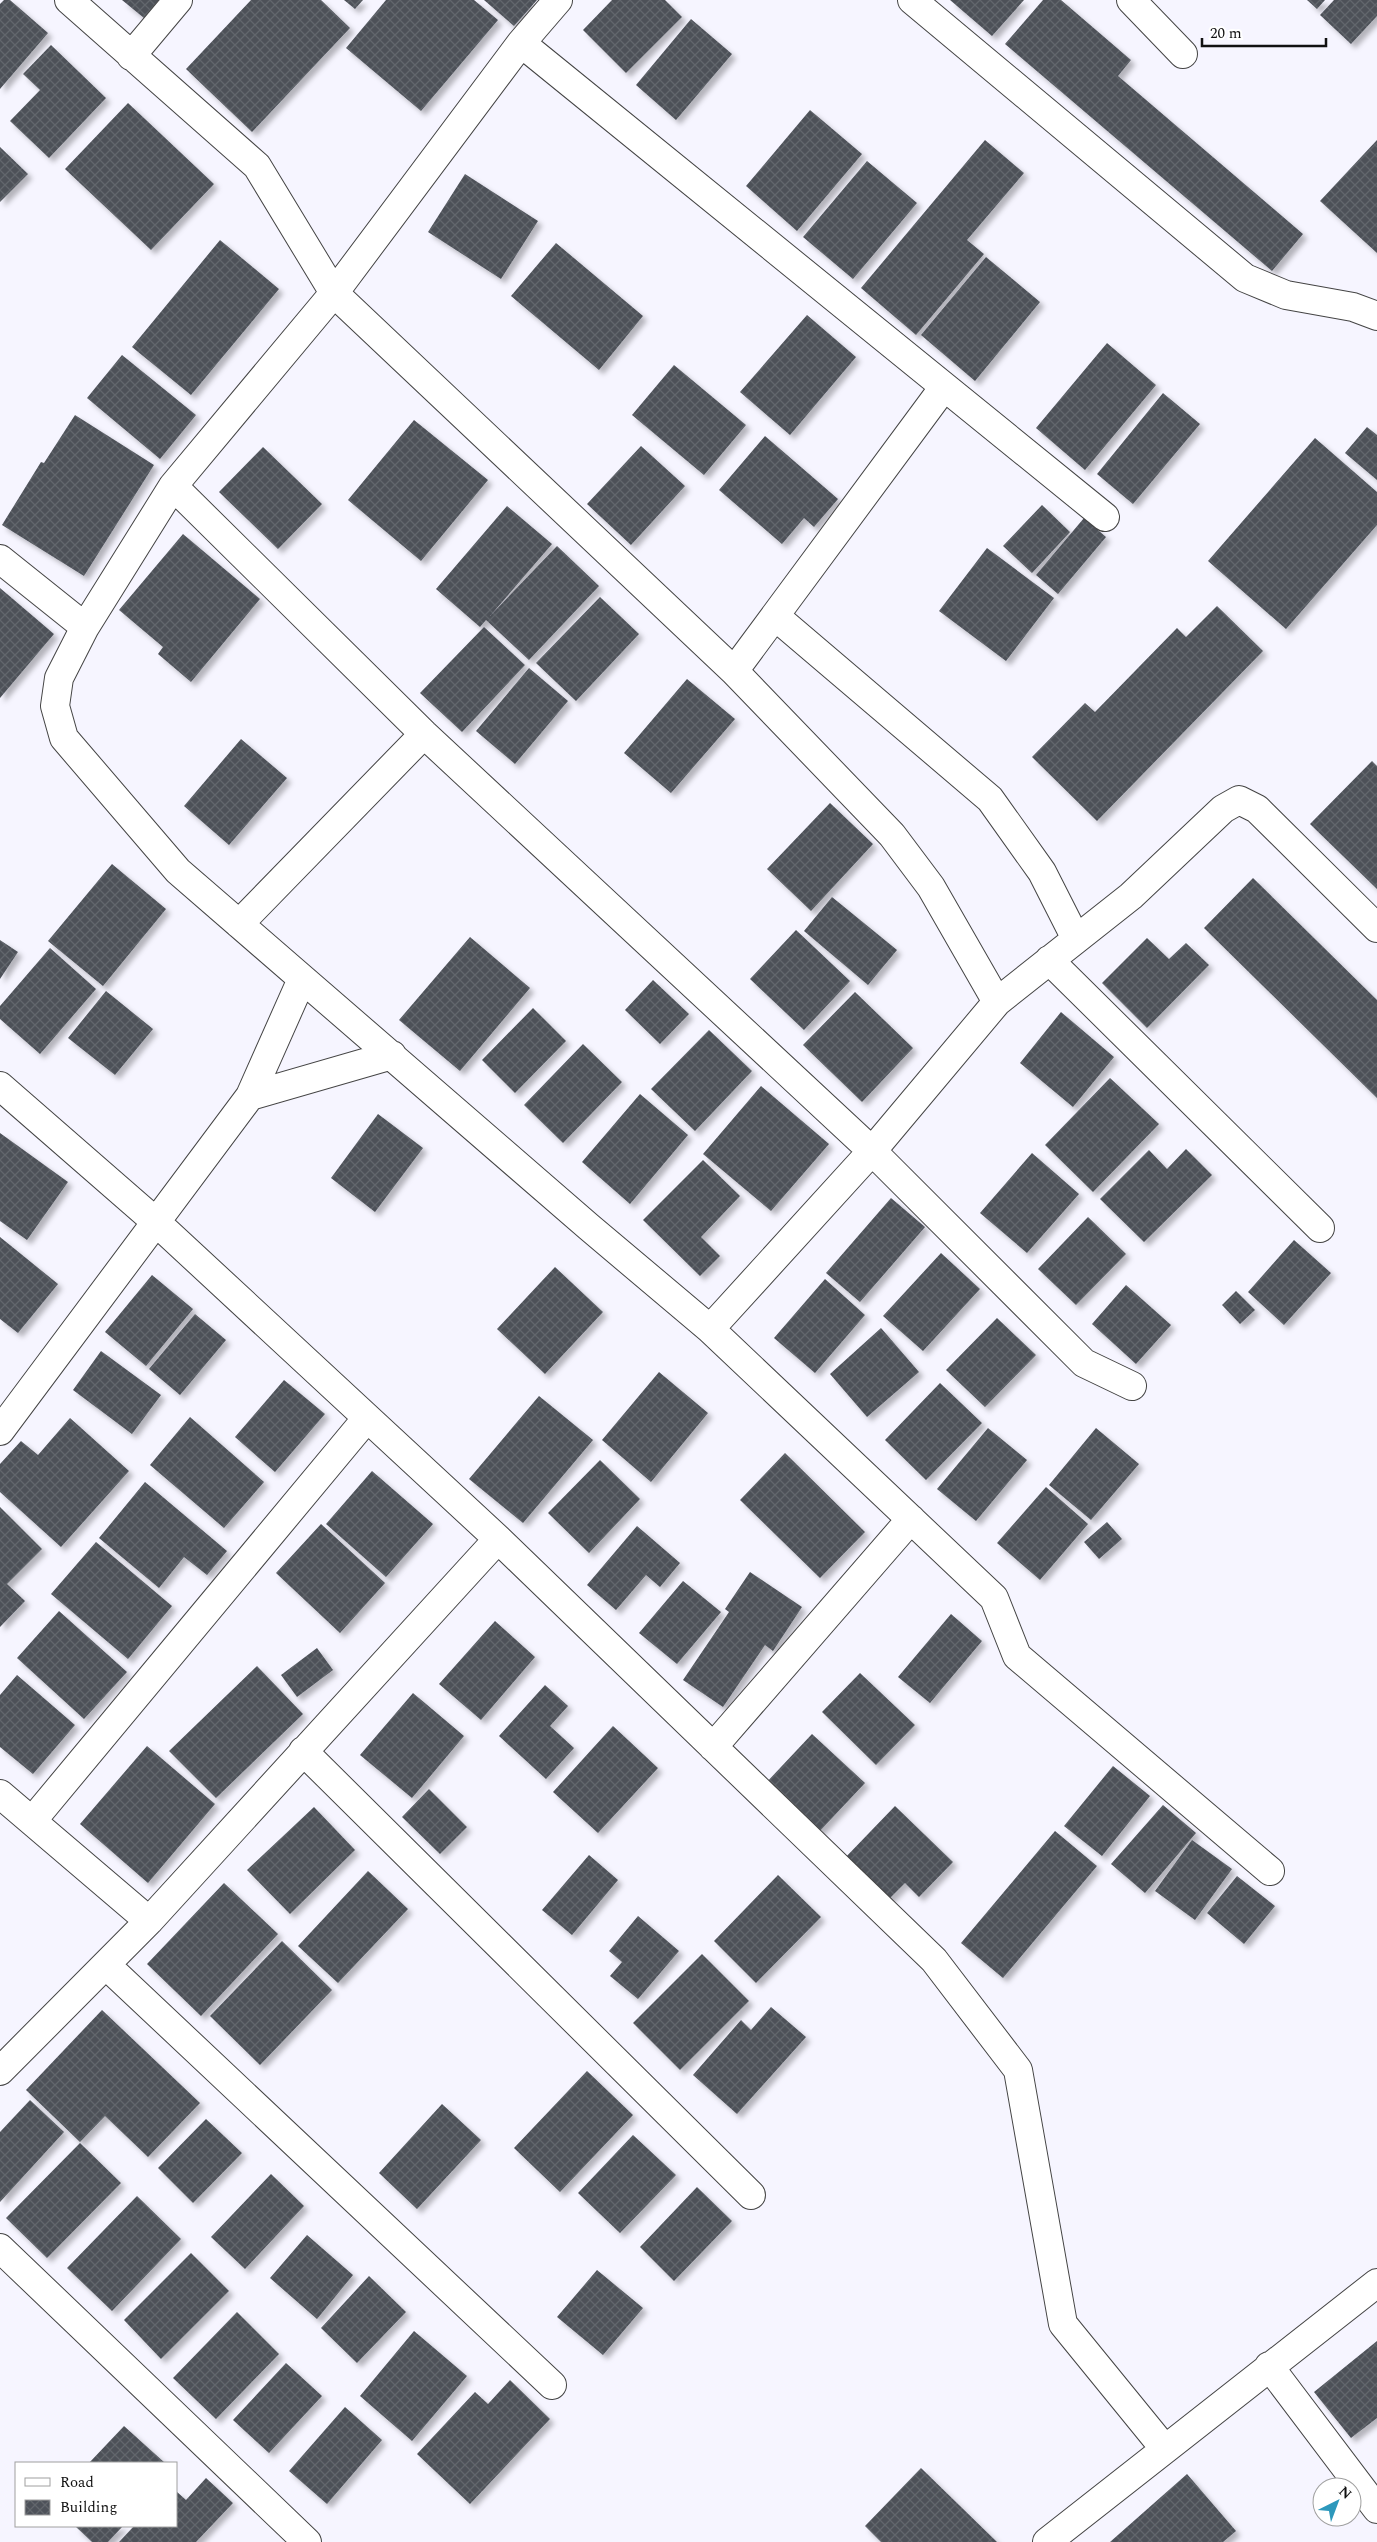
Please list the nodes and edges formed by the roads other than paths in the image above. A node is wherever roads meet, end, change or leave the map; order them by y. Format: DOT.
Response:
graph roads {
  1 [pos="69,0"];
  2 [pos="178,0"];
  3 [pos="558,0"];
  4 [pos="912,0"];
  5 [pos="1131,0"];
  6 [pos="522,44"];
  7 [pos="1183,54"];
  8 [pos="131,56"];
  9 [pos="334,293"];
  10 [pos="1377,316"];
  11 [pos="944,387"];
  12 [pos="173,486"];
  13 [pos="1104,517"];
  14 [pos="0,559"];
  15 [pos="775,616"];
  16 [pos="86,627"];
  17 [pos="734,671"];
  18 [pos="424,734"];
  19 [pos="239,924"];
  20 [pos="1377,928"];
  21 [pos="1076,939"];
  22 [pos="1049,960"];
  23 [pos="302,979"];
  24 [pos="997,1002"];
  25 [pos="392,1054"];
  26 [pos="0,1086"];
  27 [pos="250,1096"];
  28 [pos="872,1151"];
  29 [pos="156,1222"];
  30 [pos="1320,1228"];
  31 [pos="710,1329"];
  32 [pos="1132,1386"];
  33 [pos="367,1418"];
  34 [pos="0,1431"];
  35 [pos="911,1519"];
  36 [pos="498,1539"];
  37 [pos="713,1748"];
  38 [pos="303,1752"];
  39 [pos="0,1794"];
  40 [pos="32,1821"];
  41 [pos="1270,1871"];
  42 [pos="149,1921"];
  43 [pos="106,1965"];
  44 [pos="0,2071"];
  45 [pos="751,2195"];
  46 [pos="0,2248"];
  47 [pos="1377,2283"];
  48 [pos="1269,2366"];
  49 [pos="552,2385"];
  50 [pos="1164,2448"];
  51 [pos="1377,2509"];
  52 [pos="1064,2536"];
  53 [pos="306,2542"];
  1 -- 8 [label="street"];
  2 -- 8 [label="street"];
  3 -- 6 [label="street"];
  4 -- 10 [label="street"];
  5 -- 7 [label="street"];
  6 -- 9 [label="street"];
  6 -- 11 [label="street"];
  8 -- 9 [label="street"];
  9 -- 12 [label="street"];
  9 -- 17 [label="street"];
  11 -- 13 [label="street"];
  11 -- 15 [label="street"];
  12 -- 16 [label="street"];
  12 -- 18 [label="street"];
  14 -- 16 [label="street"];
  15 -- 17 [label="street"];
  15 -- 21 [label="street"];
  16 -- 19 [label="street"];
  17 -- 24 [label="street"];
  18 -- 19 [label="street"];
  18 -- 28 [label="street"];
  19 -- 23 [label="street"];
  20 -- 21 [label="street"];
  21 -- 22 [label="street"];
  22 -- 24 [label="street"];
  22 -- 30 [label="street"];
  23 -- 25 [label="street"];
  23 -- 27 [label="street"];
  24 -- 28 [label="street"];
  25 -- 27 [label="street"];
  25 -- 31 [label="street"];
  26 -- 29 [label="street"];
  27 -- 29 [label="street"];
  28 -- 31 [label="street"];
  28 -- 32 [label="street"];
  29 -- 33 [label="street"];
  29 -- 34 [label="street"];
  31 -- 35 [label="street"];
  33 -- 36 [label="street"];
  33 -- 40 [label="street"];
  35 -- 37 [label="street"];
  35 -- 41 [label="street"];
  36 -- 37 [label="street"];
  36 -- 38 [label="street"];
  37 -- 50 [label="street"];
  38 -- 42 [label="street"];
  38 -- 45 [label="street"];
  39 -- 40 [label="street"];
  40 -- 42 [label="street"];
  42 -- 43 [label="street"];
  43 -- 44 [label="street"];
  43 -- 49 [label="street"];
  46 -- 53 [label="street"];
  47 -- 48 [label="street"];
  48 -- 50 [label="street"];
  48 -- 51 [label="street"];
  50 -- 52 [label="street"];
}
